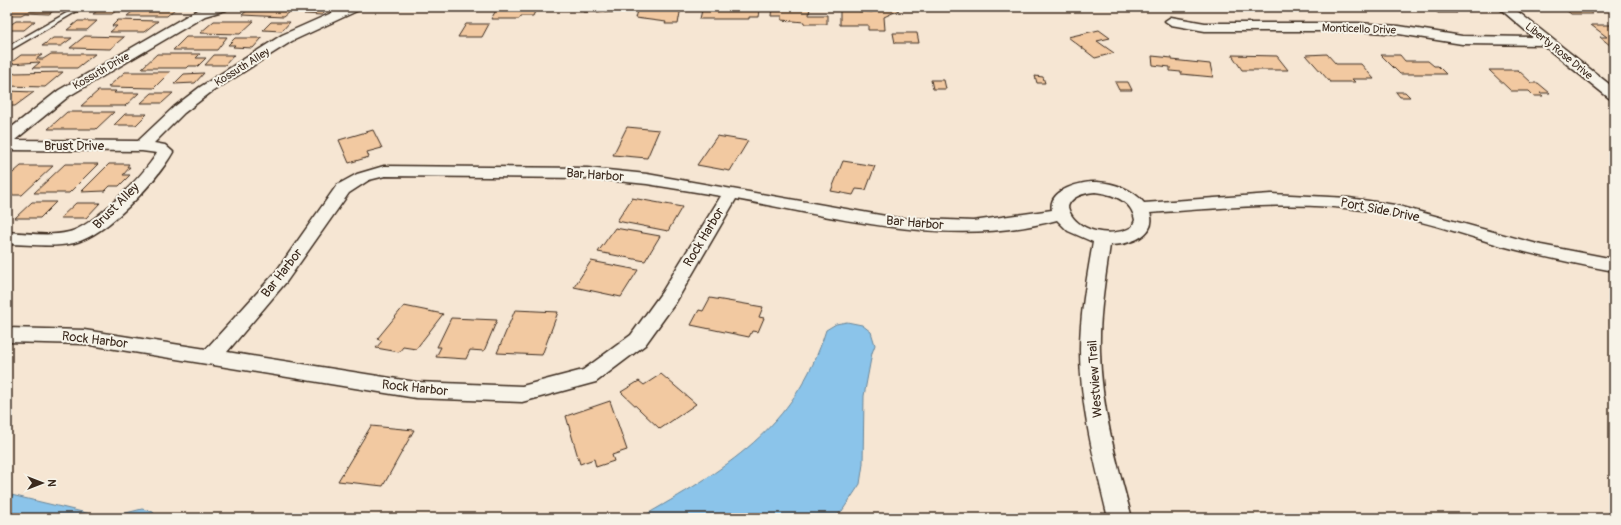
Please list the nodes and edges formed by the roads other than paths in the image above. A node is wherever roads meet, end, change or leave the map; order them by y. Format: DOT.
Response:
graph roads {
  1 [pos="81,7"];
  2 [pos="222,7"];
  3 [pos="355,7"];
  4 [pos="1504,7"];
  5 [pos="203,10"];
  6 [pos="1171,20"];
  7 [pos="1546,41"];
  8 [pos="7,50"];
  9 [pos="1614,95"];
  10 [pos="7,139"];
  11 [pos="7,145"];
  12 [pos="142,146"];
  13 [pos="731,193"];
  14 [pos="1140,208"];
  15 [pos="1061,213"];
  16 [pos="7,238"];
  17 [pos="1102,238"];
  18 [pos="1614,266"];
  19 [pos="7,335"];
  20 [pos="210,358"];
  21 [pos="1120,518"];
  1 -- 8 [label="lane"];
  2 -- 5 [label="street, Kossuth Drive"];
  3 -- 12 [label="street, Kossuth Alley"];
  4 -- 7 [label="street, Liberty Rose Drive"];
  5 -- 10 [label="street, Kossuth Drive"];
  6 -- 7 [label="street, Monticello Drive"];
  7 -- 9 [label="street, Liberty Rose Drive"];
  11 -- 12 [label="street, Brust Drive"];
  12 -- 16 [label="street, Brust Alley"];
  13 -- 15 [label="street, Bar Harbor"];
  13 -- 20 [label="street, Bar Harbor"];
  13 -- 20 [label="street, Rock Harbor"];
  14 -- 15 [label="street"];
  14 -- 17 [label="street"];
  14 -- 18 [label="street, Port Side Drive"];
  15 -- 17 [label="street"];
  17 -- 21 [label="street, Westview Trail"];
  19 -- 20 [label="street, Rock Harbor"];
}
